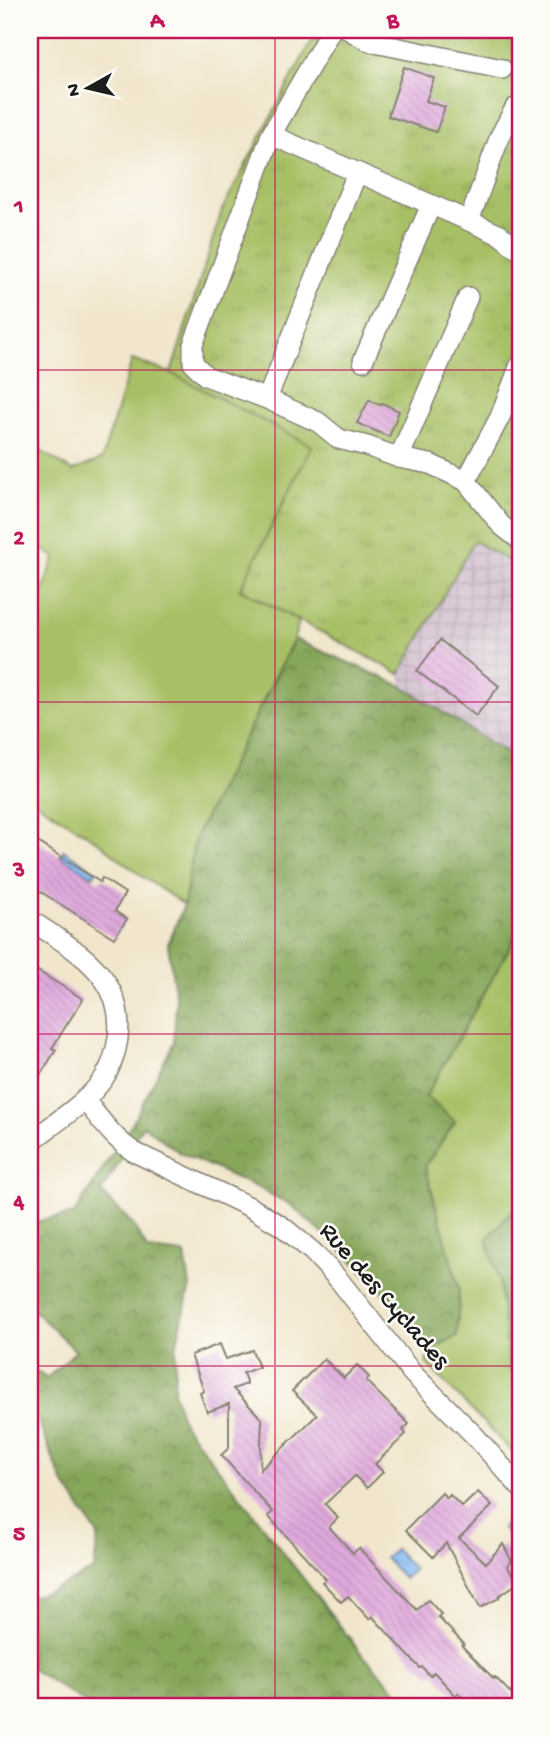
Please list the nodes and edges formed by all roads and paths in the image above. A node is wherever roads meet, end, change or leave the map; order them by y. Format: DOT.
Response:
graph roads {
  1 [pos="331,30"];
  2 [pos="349,30"];
  3 [pos="502,69"];
  4 [pos="515,108"];
  5 [pos="271,135"];
  6 [pos="357,173"];
  7 [pos="431,205"];
  8 [pos="469,220"];
  9 [pos="520,251"];
  10 [pos="468,297"];
  11 [pos="363,361"];
  12 [pos="520,365"];
  13 [pos="267,399"];
  14 [pos="399,458"];
  15 [pos="466,481"];
  16 [pos="520,540"];
  17 [pos="30,920"];
  18 [pos="84,1099"];
  19 [pos="33,1136"];
  20 [pos="520,1487"];
  1 -- 5 [label="street"];
  2 -- 3 [label="street"];
  4 -- 8 [label="street"];
  5 -- 6 [label="street"];
  5 -- 13 [label="street"];
  6 -- 7 [label="street"];
  6 -- 13 [label="street"];
  7 -- 8 [label="street"];
  7 -- 11 [label="street"];
  8 -- 9 [label="street"];
  10 -- 14 [label="street"];
  12 -- 15 [label="street"];
  13 -- 14 [label="street"];
  14 -- 15 [label="street"];
  15 -- 16 [label="street"];
  17 -- 18 [label="street"];
  18 -- 19 [label="street"];
  18 -- 20 [label="street, Rue des Cyclades"];
}
